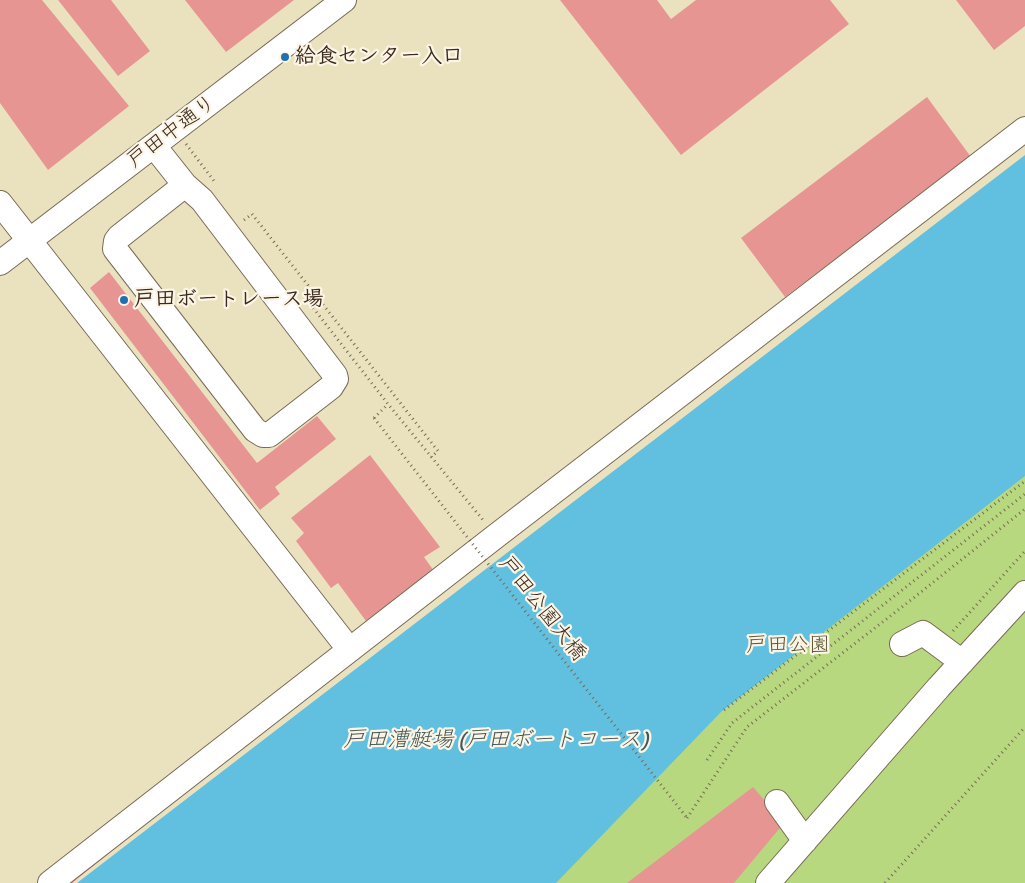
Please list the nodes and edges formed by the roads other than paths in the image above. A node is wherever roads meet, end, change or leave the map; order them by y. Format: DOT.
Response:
graph roads {
  1 [pos="344,0"];
  2 [pos="1025,128"];
  3 [pos="154,146"];
  4 [pos="185,185"];
  5 [pos="0,203"];
  6 [pos="29,240"];
  7 [pos="0,263"];
  8 [pos="1025,593"];
  9 [pos="902,644"];
  10 [pos="349,649"];
  11 [pos="962,662"];
  12 [pos="777,802"];
  13 [pos="805,841"];
  14 [pos="50,883"];
  15 [pos="768,883"];
  1 -- 3 [label="street, 戸田中通り"];
  2 -- 10 [label="street"];
  3 -- 4 [label="street"];
  3 -- 6 [label="street, 戸田中通り"];
  4 -- 4 [label="street"];
  5 -- 6 [label="street"];
  6 -- 7 [label="street, 戸田中通り"];
  6 -- 10 [label="street"];
  8 -- 11 [label="street"];
  9 -- 11 [label="street"];
  10 -- 14 [label="street"];
  11 -- 13 [label="street"];
  12 -- 13 [label="street"];
  13 -- 15 [label="street"];
}
